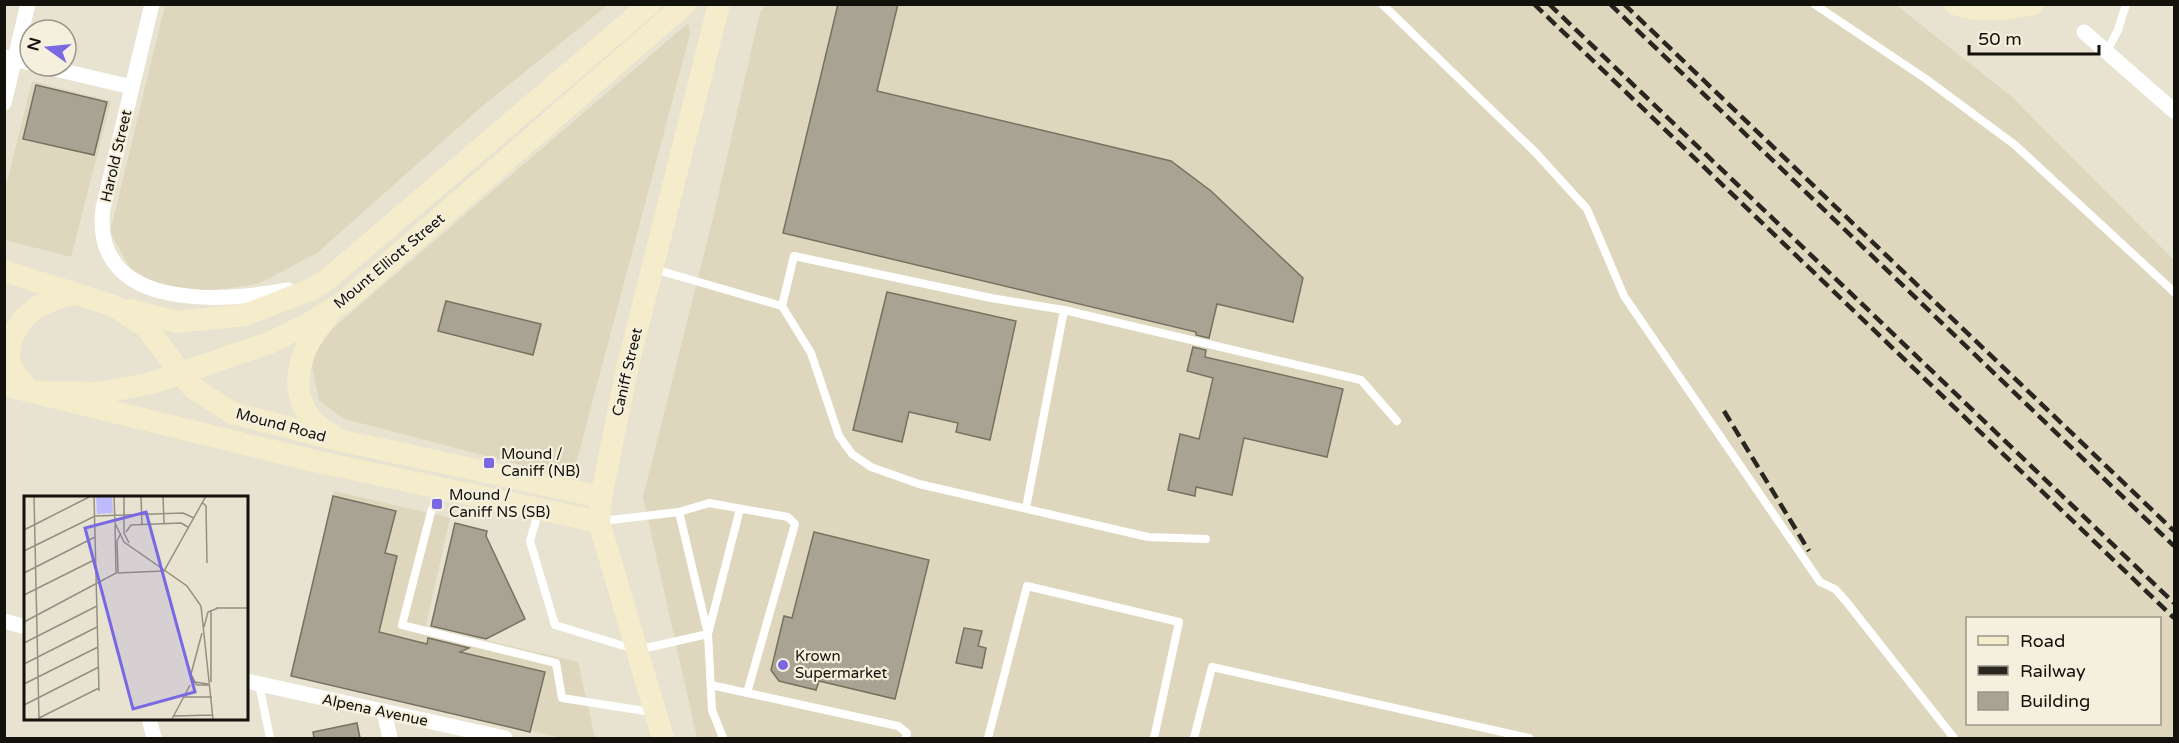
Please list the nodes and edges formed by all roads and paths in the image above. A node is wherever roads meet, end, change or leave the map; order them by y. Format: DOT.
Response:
graph roads {
  1 [pos="28,4"];
  2 [pos="152,4"];
  3 [pos="651,4"];
  4 [pos="685,4"];
  5 [pos="719,4"];
  6 [pos="1382,4"];
  7 [pos="1814,4"];
  8 [pos="1955,4"];
  9 [pos="2033,4"];
  10 [pos="2126,4"];
  11 [pos="2084,32"];
  12 [pos="2107,51"];
  13 [pos="16,60"];
  14 [pos="78,74"];
  15 [pos="132,87"];
  16 [pos="4,103"];
  17 [pos="2175,111"];
  18 [pos="652,268"];
  19 [pos="4,271"];
  20 [pos="328,279"];
  21 [pos="2175,291"];
  22 [pos="74,293"];
  23 [pos="345,301"];
  24 [pos="114,306"];
  25 [pos="782,306"];
  26 [pos="1064,310"];
  27 [pos="180,374"];
  28 [pos="4,385"];
  29 [pos="32,392"];
  30 [pos="1397,421"];
  31 [pos="343,441"];
  32 [pos="441,488"];
  33 [pos="601,497"];
  34 [pos="740,508"];
  35 [pos="1026,508"];
  36 [pos="539,509"];
  37 [pos="679,512"];
  38 [pos="599,522"];
  39 [pos="1206,539"];
  40 [pos="4,621"];
  41 [pos="24,626"];
  42 [pos="708,634"];
  43 [pos="637,650"];
  44 [pos="252,682"];
  45 [pos="711,685"];
  46 [pos="747,693"];
  47 [pos="384,711"];
  48 [pos="656,712"];
  49 [pos="149,719"];
  50 [pos="154,738"];
  51 [pos="270,738"];
  52 [pos="390,738"];
  53 [pos="505,738"];
  54 [pos="663,738"];
  55 [pos="723,738"];
  56 [pos="906,738"];
  57 [pos="988,738"];
  58 [pos="1154,738"];
  59 [pos="1194,738"];
  60 [pos="1529,738"];
  61 [pos="1954,738"];
  1 -- 13 [label="street"];
  2 -- 15 [label="street, Harold Street"];
  3 -- 20 [label="street, Mount Elliott Street"];
  4 -- 23 [label="street, Mount Elliott Street"];
  5 -- 18 [label="street, Caniff Street"];
  6 -- 61 [label="lane"];
  7 -- 21 [label="lane"];
  8 -- 9 [label="street"];
  10 -- 12 [label="lane"];
  11 -- 12 [label="street"];
  12 -- 17 [label="street"];
  13 -- 16 [label="street"];
  14 -- 15 [label="street"];
  15 -- 20 [label="street, Harold Street"];
  18 -- 25 [label="lane"];
  18 -- 33 [label="street, Caniff Street"];
  19 -- 22 [label="street, Mound Road"];
  20 -- 24 [label="street, Mount Elliott Street"];
  22 -- 24 [label="street, Mound Road"];
  22 -- 29 [label="street"];
  23 -- 27 [label="street, Mount Elliott Street"];
  23 -- 31 [label="street"];
  24 -- 27 [label="street, Mound Road"];
  25 -- 26 [label="lane"];
  25 -- 35 [label="lane"];
  26 -- 30 [label="lane"];
  26 -- 35 [label="lane"];
  27 -- 29 [label="street, Mount Elliott Street"];
  27 -- 31 [label="street, Mound Road"];
  28 -- 29 [label="street, Mound Road"];
  29 -- 32 [label="street, Mound Road"];
  31 -- 33 [label="street, Mound Road"];
  32 -- 36 [label="street, Mound Road"];
  32 -- 48 [label="lane"];
  33 -- 38 [label="street, Caniff Street"];
  34 -- 37 [label="lane"];
  34 -- 42 [label="lane"];
  34 -- 46 [label="lane"];
  35 -- 39 [label="lane"];
  36 -- 38 [label="street, Mound Road"];
  36 -- 43 [label="lane"];
  37 -- 38 [label="lane"];
  37 -- 42 [label="lane"];
  38 -- 43 [label="street, Caniff Street"];
  40 -- 41 [label="street"];
  42 -- 43 [label="lane"];
  42 -- 45 [label="lane"];
  43 -- 48 [label="street, Caniff Street"];
  44 -- 47 [label="street, Alpena Avenue"];
  44 -- 51 [label="lane"];
  45 -- 46 [label="lane"];
  45 -- 55 [label="lane"];
  46 -- 56 [label="lane"];
  47 -- 52 [label="street"];
  47 -- 53 [label="street, Alpena Avenue"];
  48 -- 54 [label="street, Caniff Street"];
  49 -- 50 [label="street"];
  57 -- 58 [label="lane"];
  59 -- 60 [label="lane"];
}
